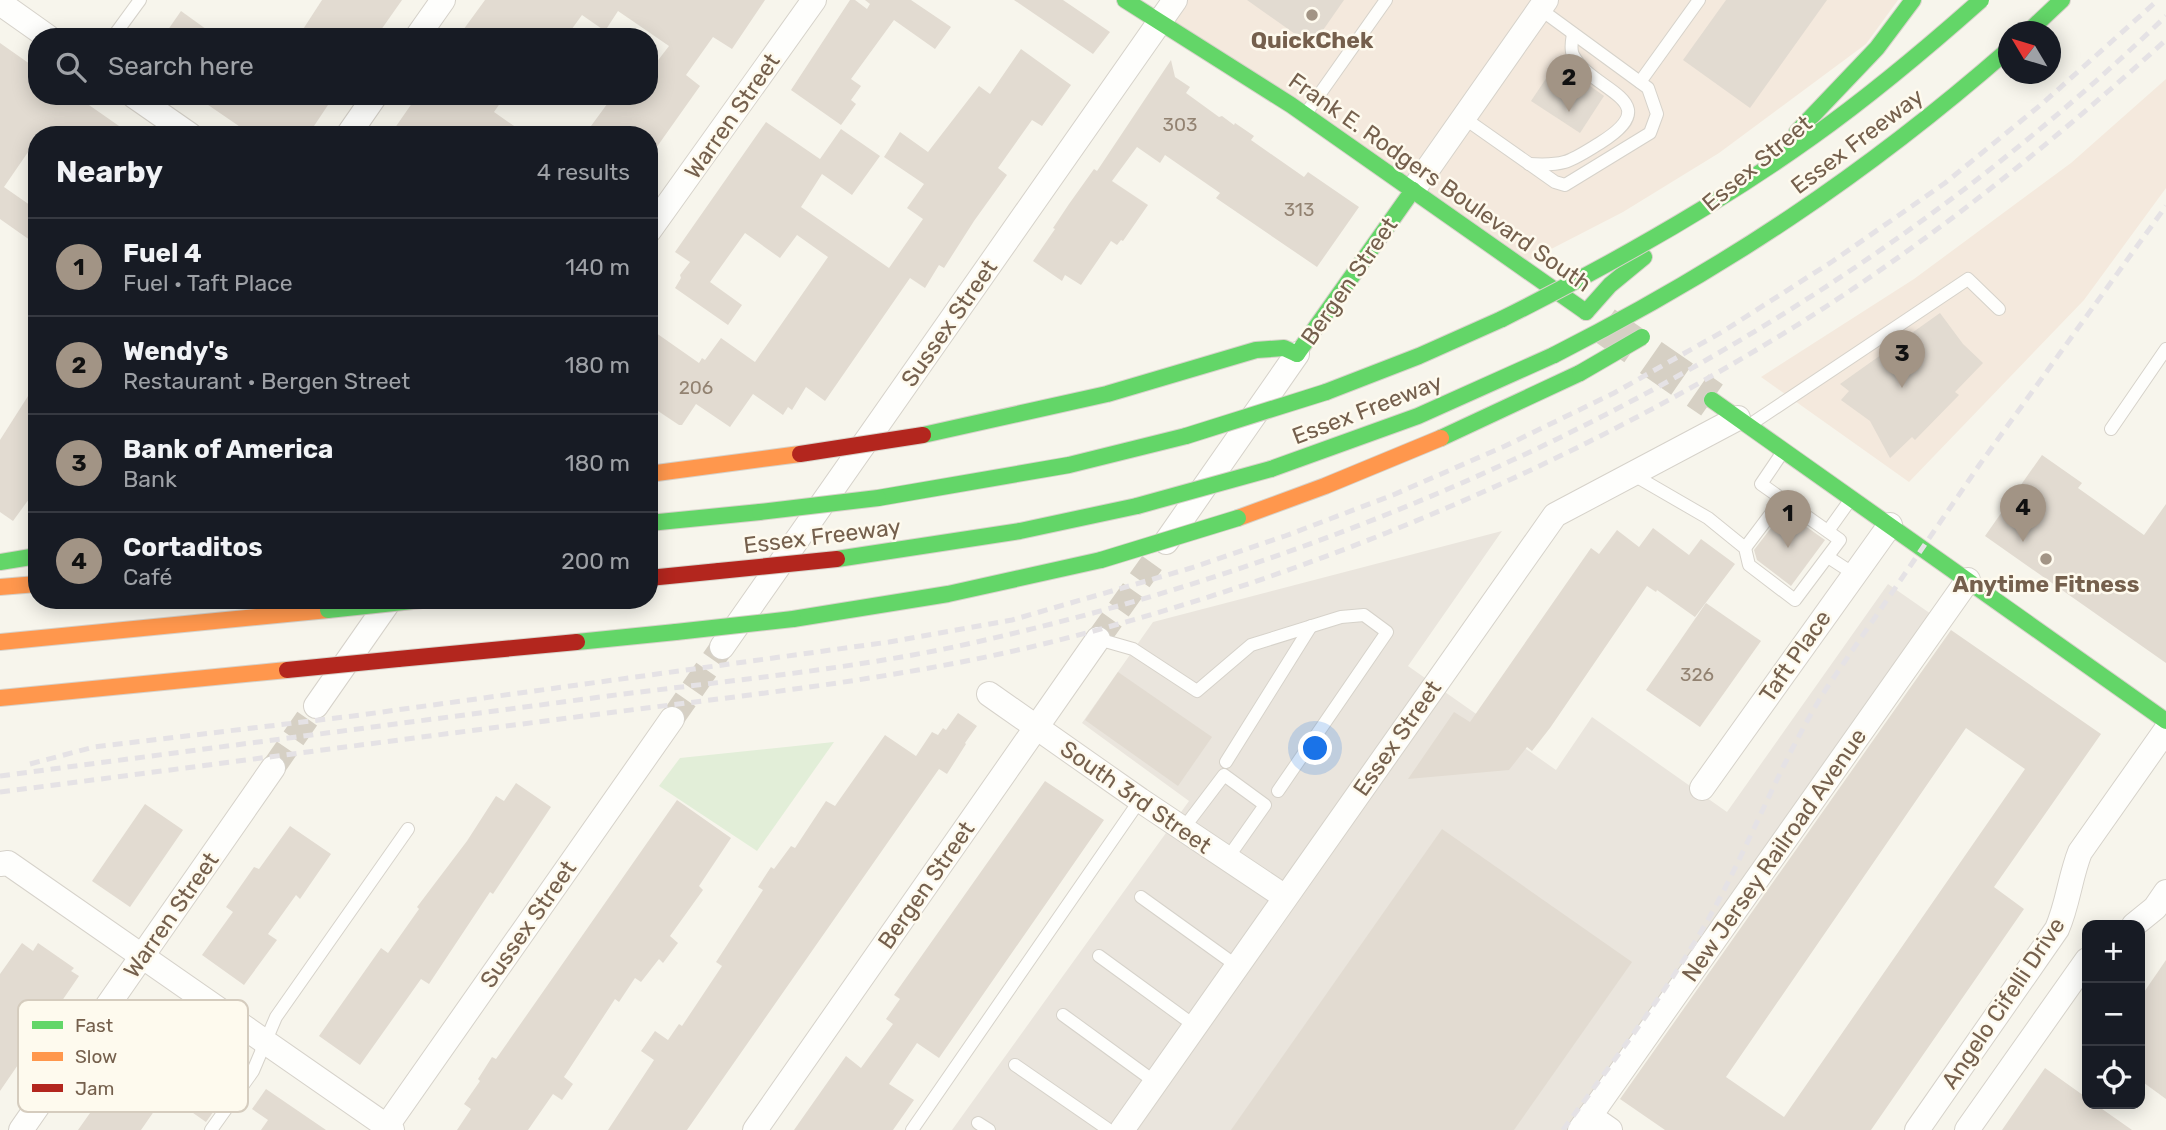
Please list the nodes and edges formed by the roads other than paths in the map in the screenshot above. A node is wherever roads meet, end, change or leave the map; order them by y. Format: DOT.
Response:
graph roads {
  1 [pos="140,0"];
  2 [pos="443,0"];
  3 [pos="814,0"];
  4 [pos="1125,0"];
  5 [pos="1175,0"];
  6 [pos="1386,0"];
  7 [pos="1699,0"];
  8 [pos="1913,0"];
  9 [pos="1981,0"];
  10 [pos="2062,0"];
  11 [pos="0,4"];
  12 [pos="1543,5"];
  13 [pos="2040,21"];
  14 [pos="1159,23"];
  15 [pos="35,28"];
  16 [pos="120,28"];
  17 [pos="423,28"];
  18 [pos="1573,34"];
  19 [pos="1998,58"];
  20 [pos="1640,82"];
  21 [pos="147,105"];
  22 [pos="369,105"];
  23 [pos="1305,115"];
  24 [pos="1464,118"];
  25 [pos="177,126"];
  26 [pos="354,126"];
  27 [pos="1529,164"];
  28 [pos="1857,172"];
  29 [pos="1413,190"];
  30 [pos="658,218"];
  31 [pos="1733,273"];
  32 [pos="1999,309"];
  33 [pos="1586,312"];
  34 [pos="1650,332"];
  35 [pos="2166,349"];
  36 [pos="1297,354"];
  37 [pos="1712,400"];
  38 [pos="1743,422"];
  39 [pos="2111,429"];
  40 [pos="1784,450"];
  41 [pos="658,473"];
  42 [pos="1632,474"];
  43 [pos="1851,498"];
  44 [pos="1782,499"];
  45 [pos="658,522"];
  46 [pos="1890,525"];
  47 [pos="1828,531"];
  48 [pos="1745,548"];
  49 [pos="28,557"];
  50 [pos="1828,557"];
  51 [pos="0,562"];
  52 [pos="1152,563"];
  53 [pos="1854,574"];
  54 [pos="658,577"];
  55 [pos="1968,580"];
  56 [pos="28,585"];
  57 [pos="0,587"];
  58 [pos="337,609"];
  59 [pos="384,609"];
  60 [pos="1311,626"];
  61 [pos="1098,639"];
  62 [pos="0,642"];
  63 [pos="722,647"];
  64 [pos="989,694"];
  65 [pos="0,698"];
  66 [pos="316,706"];
  67 [pos="672,719"];
  68 [pos="2166,721"];
  69 [pos="1036,728"];
  70 [pos="2166,730"];
  71 [pos="1226,762"];
  72 [pos="272,768"];
  73 [pos="1702,788"];
  74 [pos="1278,791"];
  75 [pos="1140,800"];
  76 [pos="408,829"];
  77 [pos="1183,829"];
  78 [pos="1227,859"];
  79 [pos="0,864"];
  80 [pos="2166,892"];
  81 [pos="1141,897"];
  82 [pos="1285,897"];
  83 [pos="2140,920"];
  84 [pos="1099,956"];
  85 [pos="141,957"];
  86 [pos="1237,966"];
  87 [pos="2082,967"];
  88 [pos="111,1000"];
  89 [pos="204,1000"];
  90 [pos="1063,1015"];
  91 [pos="1195,1026"];
  92 [pos="248,1030"];
  93 [pos="265,1042"];
  94 [pos="1016,1065"];
  95 [pos="248,1078"];
  96 [pos="1155,1082"];
  97 [pos="33,1112"];
  98 [pos="224,1112"];
  99 [pos="1594,1125"];
  100 [pos="387,1129"];
  101 [pos="21,1130"];
  102 [pos="211,1130"];
  103 [pos="755,1130"];
  104 [pos="912,1130"];
  105 [pos="1109,1130"];
  106 [pos="1122,1130"];
  107 [pos="1917,1130"];
  108 [pos="1967,1130"];
  1 -- 16 [label="lane"];
  2 -- 17 [label="street"];
  3 -- 30 [label="street, Warren Street"];
  4 -- 14 [label="main road, Frank E. Rodgers Boulevard South"];
  5 -- 14 [label="street, Sussex Street"];
  6 -- 23 [label="lane"];
  7 -- 20 [label="lane"];
  8 -- 33 [label="main road, Essex Street"];
  9 -- 45 [label="main road, Essex Freeway, bridge"];
  10 -- 13 [label="main road"];
  11 -- 15 [label="street"];
  12 -- 18 [label="lane"];
  12 -- 24 [label="street, Bergen Street"];
  14 -- 23 [label="main road, Frank E. Rodgers Boulevard South"];
  14 -- 63 [label="street, Sussex Street"];
  18 -- 20 [label="lane"];
  18 -- 27 [label="lane"];
  19 -- 28 [label="main road, Essex Freeway, bridge"];
  20 -- 27 [label="lane"];
  21 -- 25 [label="street"];
  22 -- 26 [label="street"];
  23 -- 29 [label="main road, Frank E. Rodgers Boulevard South"];
  24 -- 27 [label="lane"];
  24 -- 29 [label="street, Bergen Street"];
  28 -- 31 [label="main road, bridge"];
  28 -- 54 [label="main road, Essex Freeway, bridge"];
  29 -- 33 [label="main road, Frank E. Rodgers Boulevard South"];
  29 -- 36 [label="main road, Bergen Street"];
  32 -- 38 [label="lane"];
  34 -- 65 [label="main road, bridge"];
  35 -- 39 [label="lane"];
  36 -- 41 [label="main road, bridge"];
  36 -- 52 [label="street, Bergen Street"];
  37 -- 38 [label="main road"];
  38 -- 40 [label="main road"];
  38 -- 42 [label="street, Essex Street"];
  40 -- 43 [label="main road"];
  40 -- 44 [label="lane"];
  42 -- 48 [label="lane"];
  42 -- 82 [label="street, Essex Street"];
  43 -- 46 [label="main road"];
  43 -- 47 [label="lane"];
  44 -- 47 [label="lane"];
  44 -- 48 [label="lane"];
  46 -- 53 [label="street, Taft Place"];
  46 -- 55 [label="main road"];
  47 -- 50 [label="lane"];
  48 -- 50 [label="lane"];
  49 -- 51 [label="main road"];
  50 -- 53 [label="lane"];
  53 -- 73 [label="street, Taft Place"];
  55 -- 68 [label="main road"];
  55 -- 99 [label="street, New Jersey Railroad Avenue"];
  56 -- 57 [label="main road"];
  58 -- 62 [label="main road, bridge"];
  59 -- 66 [label="street"];
  60 -- 61 [label="lane"];
  60 -- 71 [label="lane"];
  60 -- 74 [label="lane"];
  61 -- 69 [label="street, Bergen Street"];
  64 -- 69 [label="street, South 3rd Street"];
  67 -- 100 [label="street, Sussex Street"];
  69 -- 75 [label="street, South 3rd Street"];
  69 -- 103 [label="street, Bergen Street"];
  70 -- 107 [label="street, Angelo Cifelli Drive"];
  72 -- 85 [label="street, Warren Street"];
  75 -- 77 [label="street, South 3rd Street"];
  75 -- 104 [label="lane"];
  76 -- 93 [label="lane"];
  77 -- 78 [label="street, South 3rd Street"];
  77 -- 78 [label="lane"];
  78 -- 82 [label="street, South 3rd Street"];
  79 -- 85 [label="street"];
  80 -- 83 [label="street"];
  81 -- 86 [label="lane"];
  82 -- 86 [label="street, Essex Street"];
  84 -- 91 [label="lane"];
  85 -- 88 [label="street, Warren Street"];
  85 -- 89 [label="street"];
  86 -- 91 [label="street, Essex Street"];
  87 -- 108 [label="street, Angelo Cifelli Drive"];
  90 -- 96 [label="lane"];
  91 -- 96 [label="street, Essex Street"];
  92 -- 93 [label="street"];
  93 -- 95 [label="lane"];
  93 -- 100 [label="street"];
  94 -- 105 [label="lane"];
  96 -- 106 [label="street, Essex Street"];
  97 -- 101 [label="street, Warren Street"];
  98 -- 102 [label="lane"];
}
